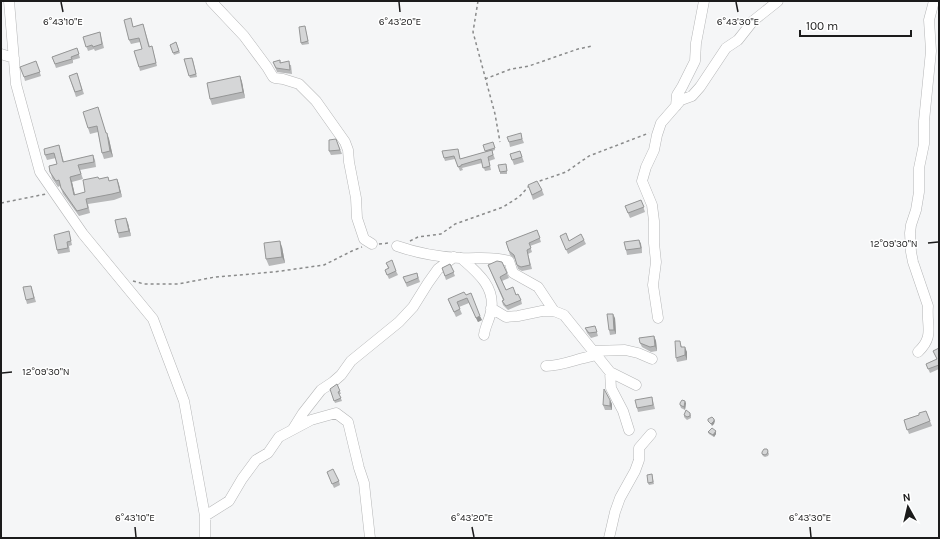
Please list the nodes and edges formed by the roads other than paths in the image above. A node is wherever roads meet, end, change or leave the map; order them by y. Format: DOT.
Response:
graph roads {
  1 [pos="9,1"];
  2 [pos="211,1"];
  3 [pos="704,1"];
  4 [pos="778,1"];
  5 [pos="934,1"];
  6 [pos="1,54"];
  7 [pos="14,58"];
  8 [pos="676,106"];
  9 [pos="372,244"];
  10 [pos="397,246"];
  11 [pos="457,258"];
  12 [pos="491,308"];
  13 [pos="554,312"];
  14 [pos="658,318"];
  15 [pos="484,335"];
  16 [pos="593,350"];
  17 [pos="918,352"];
  18 [pos="652,359"];
  19 [pos="546,366"];
  20 [pos="610,372"];
  21 [pos="636,385"];
  22 [pos="293,430"];
  23 [pos="629,430"];
  24 [pos="651,434"];
  25 [pos="206,516"];
  26 [pos="205,538"];
  27 [pos="370,538"];
  28 [pos="609,538"];
  1 -- 7 [label="street"];
  2 -- 9 [label="street"];
  3 -- 8 [label="street"];
  4 -- 8 [label="street"];
  5 -- 17 [label="street"];
  6 -- 7 [label="street"];
  7 -- 25 [label="street"];
  8 -- 14 [label="street"];
  10 -- 11 [label="street"];
  11 -- 12 [label="street"];
  11 -- 13 [label="street"];
  11 -- 22 [label="street"];
  12 -- 13 [label="street"];
  12 -- 15 [label="street"];
  13 -- 16 [label="street"];
  16 -- 18 [label="street"];
  16 -- 19 [label="street"];
  16 -- 20 [label="street"];
  20 -- 21 [label="street"];
  20 -- 23 [label="street"];
  22 -- 25 [label="street"];
  22 -- 27 [label="street"];
  24 -- 28 [label="street"];
  25 -- 26 [label="street"];
}
